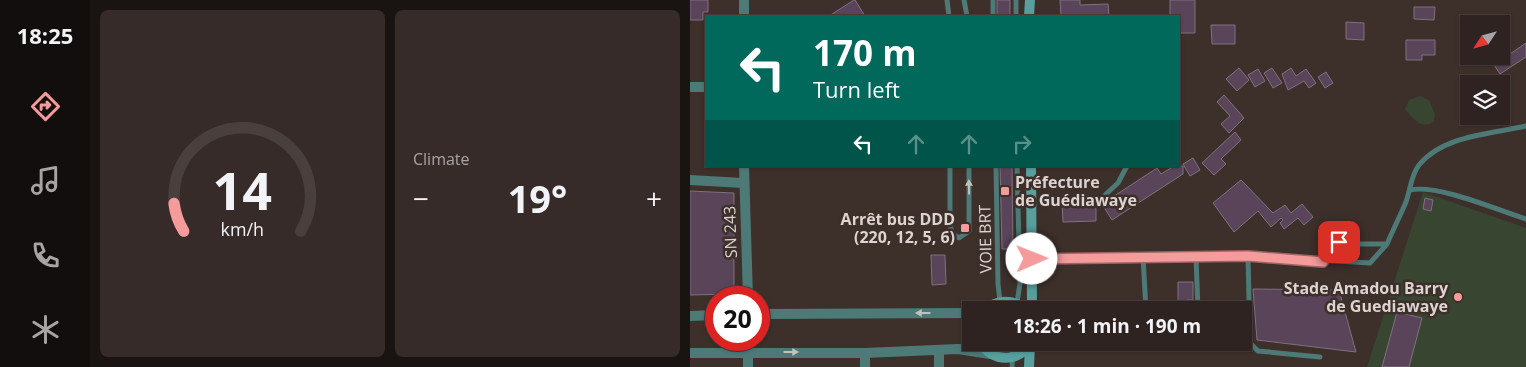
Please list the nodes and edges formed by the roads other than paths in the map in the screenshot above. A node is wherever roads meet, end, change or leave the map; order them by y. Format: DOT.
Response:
graph roads {
  1 [pos="744,0"];
  2 [pos="947,0"];
  3 [pos="964,0"];
  4 [pos="993,0"];
  5 [pos="1016,0"];
  6 [pos="1030,0"];
  7 [pos="744,15"];
  8 [pos="949,15"];
  9 [pos="967,15"];
  10 [pos="993,15"];
  11 [pos="1016,15"];
  12 [pos="1029,15"];
  13 [pos="690,87"];
  14 [pos="705,87"];
  15 [pos="1526,126"];
  16 [pos="744,167"];
  17 [pos="950,167"];
  18 [pos="969,167"];
  19 [pos="996,167"];
  20 [pos="1017,167"];
  21 [pos="1031,167"];
  22 [pos="1126,167"];
  23 [pos="690,180"];
  24 [pos="743,183"];
  25 [pos="1410,190"];
  26 [pos="1105,195"];
  27 [pos="1526,218"];
  28 [pos="1387,244"];
  29 [pos="1248,256"];
  30 [pos="1143,257"];
  31 [pos="1196,257"];
  32 [pos="1032,259"];
  33 [pos="1323,262"];
  34 [pos="747,286"];
  35 [pos="1000,301"];
  36 [pos="1017,301"];
  37 [pos="1032,301"];
  38 [pos="1145,301"];
  39 [pos="1198,301"];
  40 [pos="962,313"];
  41 [pos="770,314"];
  42 [pos="705,315"];
  43 [pos="690,316"];
  44 [pos="939,351"];
  45 [pos="1025,351"];
  46 [pos="1030,351"];
  47 [pos="748,352"];
  48 [pos="690,353"];
  49 [pos="865,353"];
  50 [pos="1320,357"];
  51 [pos="994,359"];
  52 [pos="1012,362"];
  53 [pos="748,367"];
  54 [pos="866,367"];
  55 [pos="939,367"];
  56 [pos="1029,367"];
  1 -- 7 [label="street"];
  2 -- 8 [label="lane"];
  3 -- 9 [label="lane"];
  4 -- 10 [label="lane"];
  5 -- 11 [label="lane"];
  6 -- 12 [label="main road"];
  13 -- 14 [label="street"];
  15 -- 25 [label="lane"];
  16 -- 24 [label="street, SN 243"];
  17 -- 18 [label="lane, one-way"];
  19 -- 35 [label="lane, VOIE BRT"];
  20 -- 36 [label="lane, VOIE BRT"];
  21 -- 32 [label="main road"];
  22 -- 26 [label="lane"];
  23 -- 24 [label="street"];
  24 -- 34 [label="street, SN 243"];
  25 -- 27 [label="lane"];
  25 -- 28 [label="lane"];
  28 -- 33 [label="lane"];
  28 -- 33 [label="lane"];
  29 -- 31 [label="lane"];
  29 -- 33 [label="lane"];
  29 -- 50 [label="lane"];
  30 -- 31 [label="lane"];
  30 -- 32 [label="lane"];
  30 -- 38 [label="lane"];
  31 -- 39 [label="lane"];
  32 -- 37 [label="main road"];
  40 -- 41 [label="street, one-way"];
  42 -- 43 [label="street"];
  44 -- 49 [label="street"];
  44 -- 51 [label="street"];
  44 -- 55 [label="street"];
  45 -- 52 [label="main road"];
  46 -- 56 [label="main road"];
  47 -- 48 [label="street"];
  47 -- 49 [label="street, one-way"];
  47 -- 53 [label="street"];
  49 -- 54 [label="street"];
  51 -- 52 [label="main road"];
}
